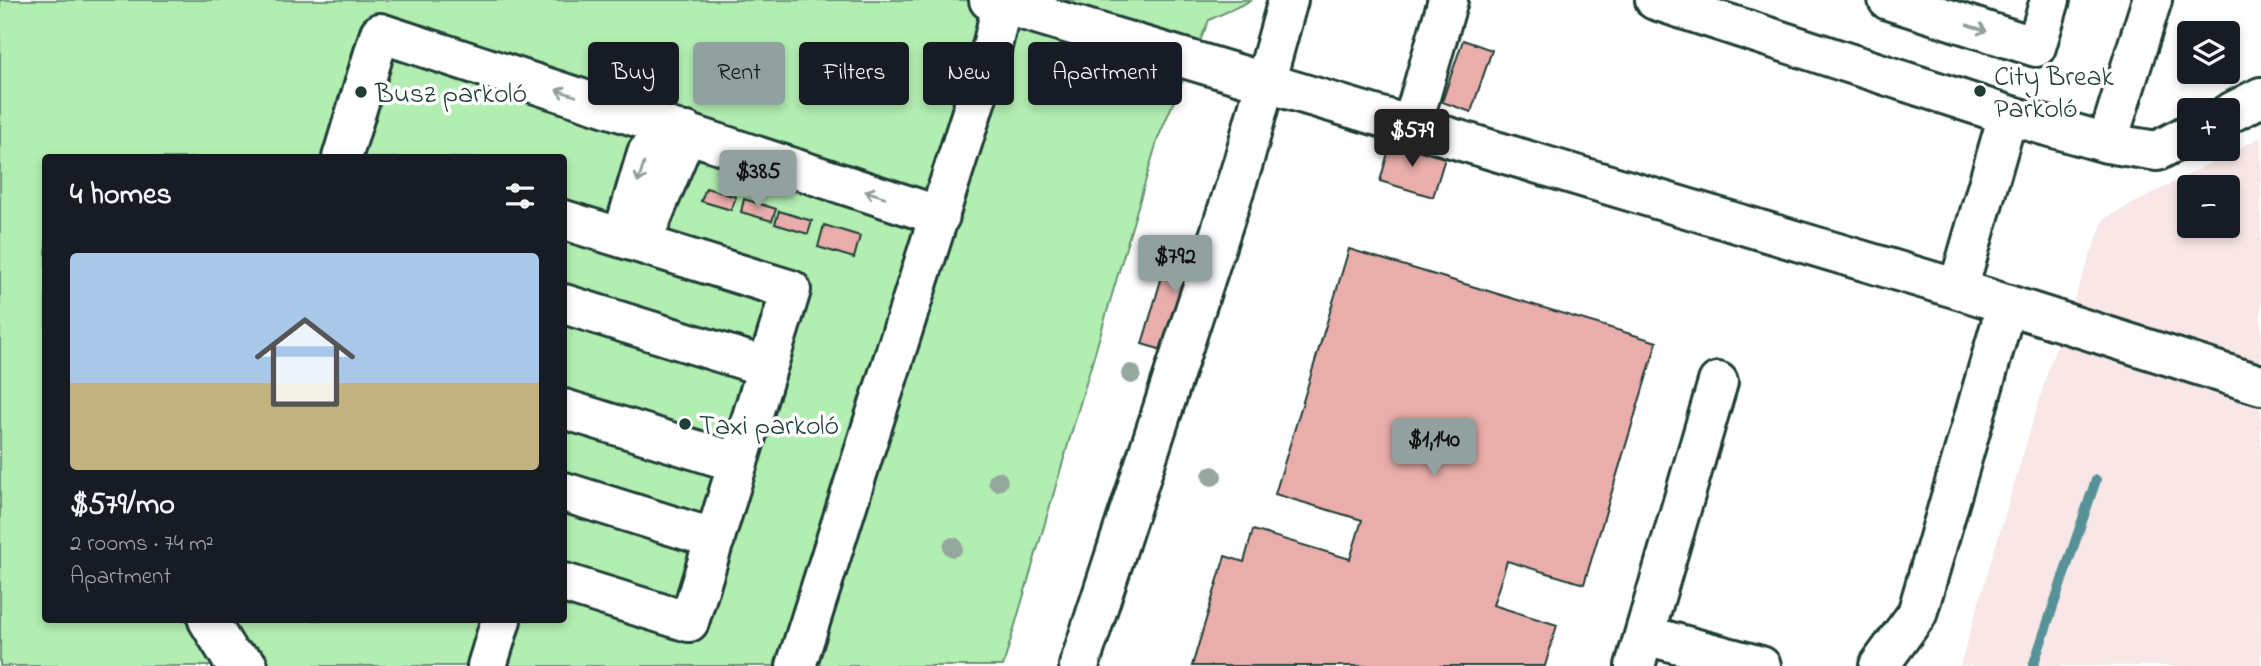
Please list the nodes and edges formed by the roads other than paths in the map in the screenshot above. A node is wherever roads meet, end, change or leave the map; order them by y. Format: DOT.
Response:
graph roads {
  1 [pos="1289,0"];
  2 [pos="1448,0"];
  3 [pos="1655,0"];
  4 [pos="1888,0"];
  5 [pos="2050,0"];
  6 [pos="2152,0"];
  7 [pos="998,1"];
  8 [pos="1265,84"];
  9 [pos="2261,97"];
  10 [pos="2240,108"];
  11 [pos="2008,115"];
  12 [pos="1412,125"];
  13 [pos="687,132"];
  14 [pos="2177,140"];
  15 [pos="2107,143"];
  16 [pos="343,154"];
  17 [pos="940,216"];
  18 [pos="567,221"];
  19 [pos="631,241"];
  20 [pos="1958,289"];
  21 [pos="567,305"];
  22 [pos="2006,307"];
  23 [pos="767,367"];
  24 [pos="1718,382"];
  25 [pos="2261,385"];
  26 [pos="567,410"];
  27 [pos="738,463"];
  28 [pos="567,493"];
  29 [pos="715,539"];
  30 [pos="567,584"];
  31 [pos="210,623"];
  32 [pos="499,623"];
  33 [pos="525,623"];
  34 [pos="1640,650"];
  35 [pos="248,666"];
  36 [pos="487,666"];
  37 [pos="512,666"];
  38 [pos="796,666"];
  39 [pos="1079,666"];
  40 [pos="1761,666"];
  41 [pos="1879,666"];
  1 -- 8 [label="lane"];
  2 -- 12 [label="lane"];
  3 -- 11 [label="lane"];
  4 -- 5 [label="lane, one-way"];
  6 -- 15 [label="lane"];
  7 -- 8 [label="lane"];
  7 -- 17 [label="lane"];
  8 -- 12 [label="lane"];
  8 -- 39 [label="lane"];
  9 -- 10 [label="lane"];
  11 -- 15 [label="lane"];
  11 -- 20 [label="lane"];
  12 -- 20 [label="lane"];
  13 -- 16 [label="lane, one-way"];
  17 -- 13 [label="lane, one-way"];
  13 -- 19 [label="lane"];
  14 -- 15 [label="lane"];
  17 -- 38 [label="lane"];
  18 -- 19 [label="lane"];
  19 -- 23 [label="lane"];
  20 -- 22 [label="lane"];
  21 -- 23 [label="lane"];
  22 -- 25 [label="lane"];
  22 -- 41 [label="lane"];
  23 -- 27 [label="lane"];
  24 -- 34 [label="lane"];
  26 -- 27 [label="lane"];
  27 -- 29 [label="lane"];
  28 -- 29 [label="lane"];
  29 -- 30 [label="lane"];
  31 -- 35 [label="lane"];
  32 -- 36 [label="lane"];
  33 -- 37 [label="lane"];
  34 -- 40 [label="lane"];
}
